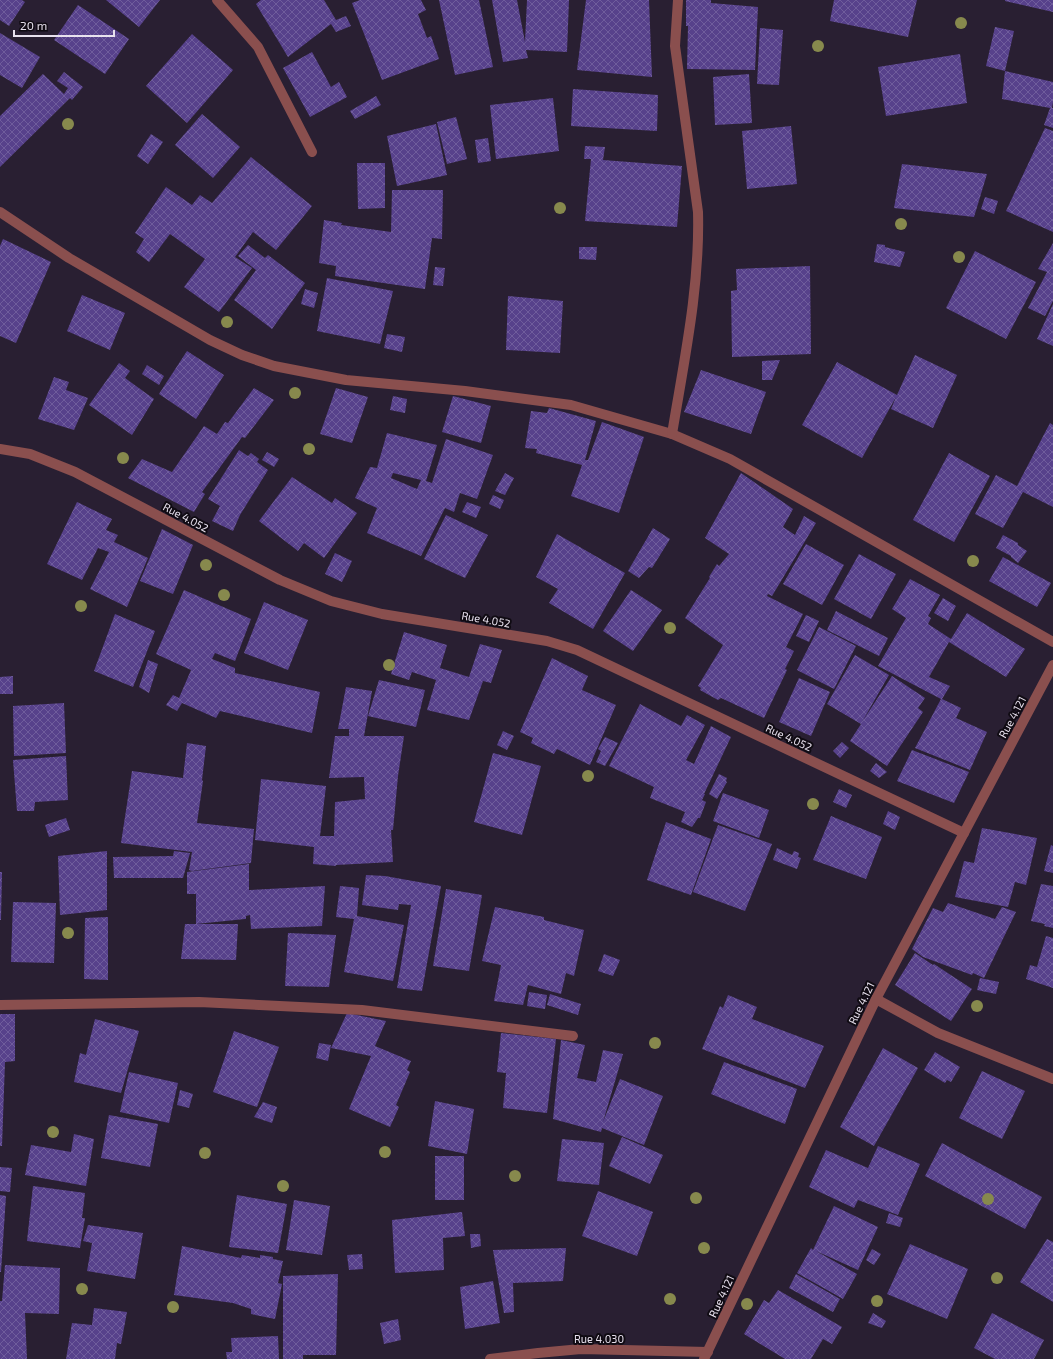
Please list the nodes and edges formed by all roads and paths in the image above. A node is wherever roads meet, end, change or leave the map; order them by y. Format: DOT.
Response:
graph roads {
  1 [pos="218,0"];
  2 [pos="678,0"];
  3 [pos="312,152"];
  4 [pos="0,212"];
  5 [pos="672,434"];
  6 [pos="0,449"];
  7 [pos="1053,642"];
  8 [pos="1053,666"];
  9 [pos="964,833"];
  10 [pos="876,999"];
  11 [pos="0,1005"];
  12 [pos="572,1036"];
  13 [pos="1053,1079"];
  14 [pos="706,1355"];
  15 [pos="490,1359"];
  1 -- 3 [label="street"];
  2 -- 5 [label="street"];
  4 -- 5 [label="street"];
  5 -- 7 [label="street"];
  6 -- 9 [label="street, Rue 4.052"];
  8 -- 9 [label="street, Rue 4.121"];
  9 -- 10 [label="street, Rue 4.121"];
  10 -- 13 [label="street"];
  10 -- 14 [label="street, Rue 4.121"];
  11 -- 12 [label="street"];
  14 -- 15 [label="street, Rue 4.030"];
}
